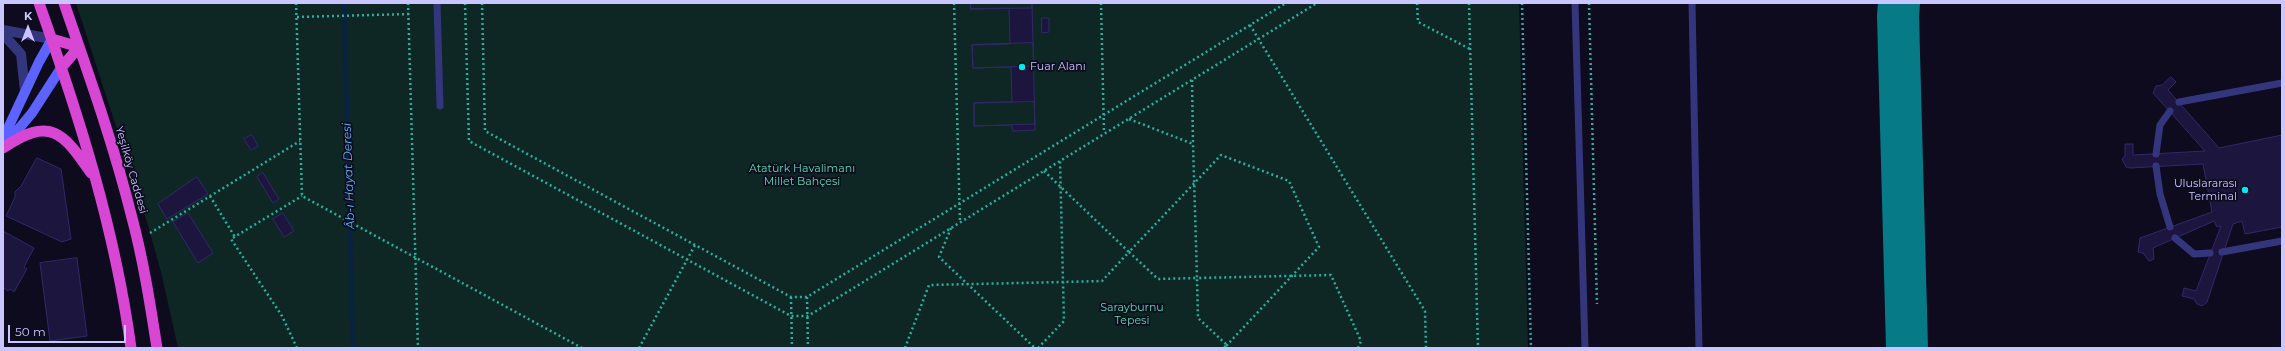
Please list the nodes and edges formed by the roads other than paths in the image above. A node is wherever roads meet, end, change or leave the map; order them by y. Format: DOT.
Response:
graph roads {
  1 [pos="39,3"];
  2 [pos="64,3"];
  3 [pos="437,3"];
  4 [pos="1575,3"];
  5 [pos="1692,3"];
  6 [pos="3,30"];
  7 [pos="3,34"];
  8 [pos="52,39"];
  9 [pos="79,48"];
  10 [pos="61,68"];
  11 [pos="2282,83"];
  12 [pos="25,91"];
  13 [pos="2179,102"];
  14 [pos="440,106"];
  15 [pos="2170,111"];
  16 [pos="3,139"];
  17 [pos="3,147"];
  18 [pos="2156,154"];
  19 [pos="2156,166"];
  20 [pos="97,183"];
  21 [pos="2170,227"];
  22 [pos="2175,238"];
  23 [pos="2282,241"];
  24 [pos="2222,252"];
  25 [pos="2210,253"];
  26 [pos="131,348"];
  27 [pos="157,348"];
  28 [pos="1584,348"];
  29 [pos="1699,348"];
  1 -- 8 [label="highway"];
  2 -- 9 [label="highway, Yeşilköy Caddesi"];
  3 -- 14 [label="lane"];
  4 -- 28 [label="lane"];
  5 -- 29 [label="lane"];
  6 -- 8 [label="street"];
  7 -- 12 [label="street"];
  8 -- 9 [label="highway"];
  8 -- 10 [label="highway"];
  8 -- 12 [label="main road"];
  9 -- 10 [label="highway"];
  9 -- 27 [label="highway, Yeşilköy Caddesi"];
  10 -- 17 [label="main road"];
  10 -- 20 [label="highway"];
  11 -- 13 [label="lane"];
  12 -- 16 [label="main road"];
  15 -- 18 [label="lane"];
  17 -- 20 [label="highway"];
  19 -- 21 [label="lane"];
  20 -- 26 [label="highway"];
  22 -- 25 [label="lane"];
  23 -- 24 [label="lane"];
}
